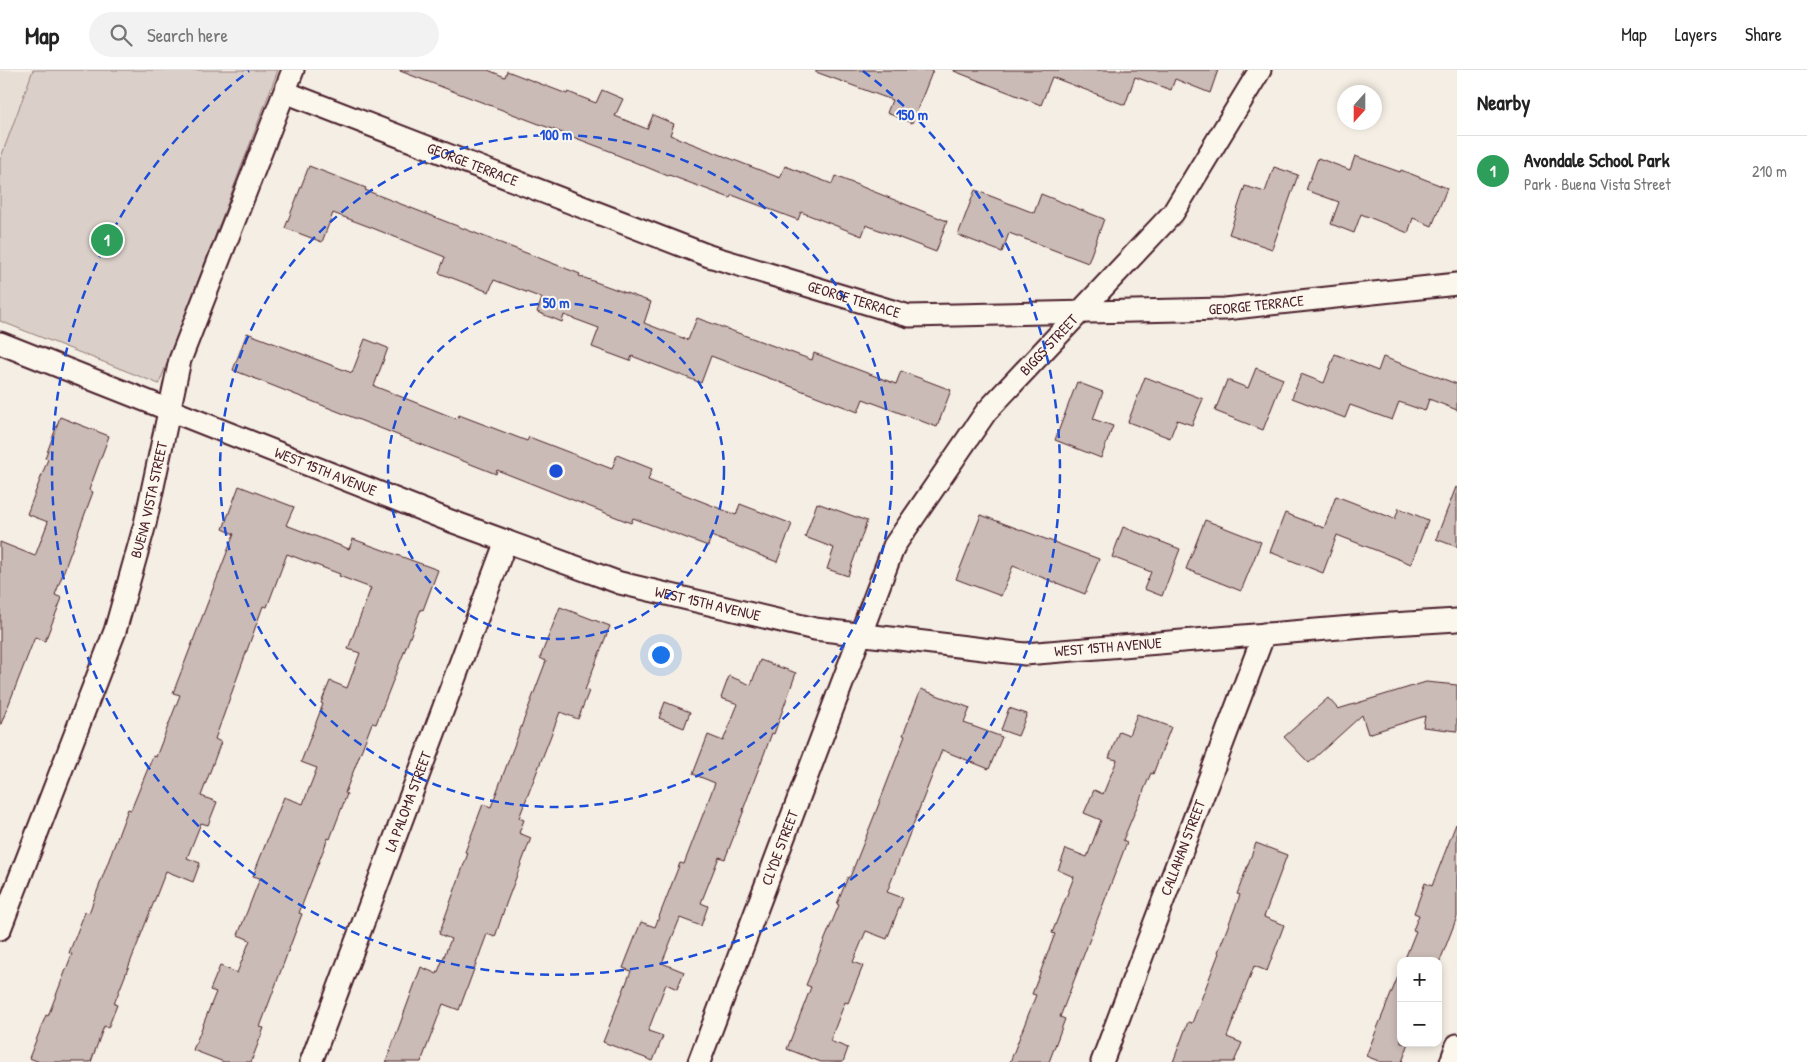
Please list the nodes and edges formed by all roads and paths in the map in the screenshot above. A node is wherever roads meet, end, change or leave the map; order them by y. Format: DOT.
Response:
graph roads {
  1 [pos="293,70"];
  2 [pos="1260,70"];
  3 [pos="284,92"];
  4 [pos="1457,284"];
  5 [pos="1078,313"];
  6 [pos="0,343"];
  7 [pos="170,410"];
  8 [pos="506,541"];
  9 [pos="1457,620"];
  10 [pos="861,634"];
  11 [pos="1264,634"];
  12 [pos="0,929"];
  13 [pos="1457,1045"];
  14 [pos="311,1062"];
  15 [pos="699,1062"];
  16 [pos="1102,1062"];
  17 [pos="1451,1062"];
  1 -- 3 [label="street, BUENA VISTA STREET"];
  2 -- 5 [label="street, BIGGS STREET"];
  3 -- 5 [label="street, GEORGE TERRACE"];
  3 -- 7 [label="street, BUENA VISTA STREET"];
  4 -- 5 [label="street, GEORGE TERRACE"];
  5 -- 10 [label="street, BIGGS STREET"];
  6 -- 7 [label="street, WEST 15TH AVENUE"];
  7 -- 8 [label="street, WEST 15TH AVENUE"];
  7 -- 12 [label="street, BUENA VISTA STREET"];
  8 -- 10 [label="street, WEST 15TH AVENUE"];
  8 -- 14 [label="street, LA PALOMA STREET"];
  9 -- 11 [label="street, WEST 15TH AVENUE"];
  10 -- 11 [label="street, WEST 15TH AVENUE"];
  10 -- 15 [label="street, CLYDE STREET"];
  11 -- 16 [label="street, CALLAHAN STREET"];
  13 -- 17 [label="street"];
}
